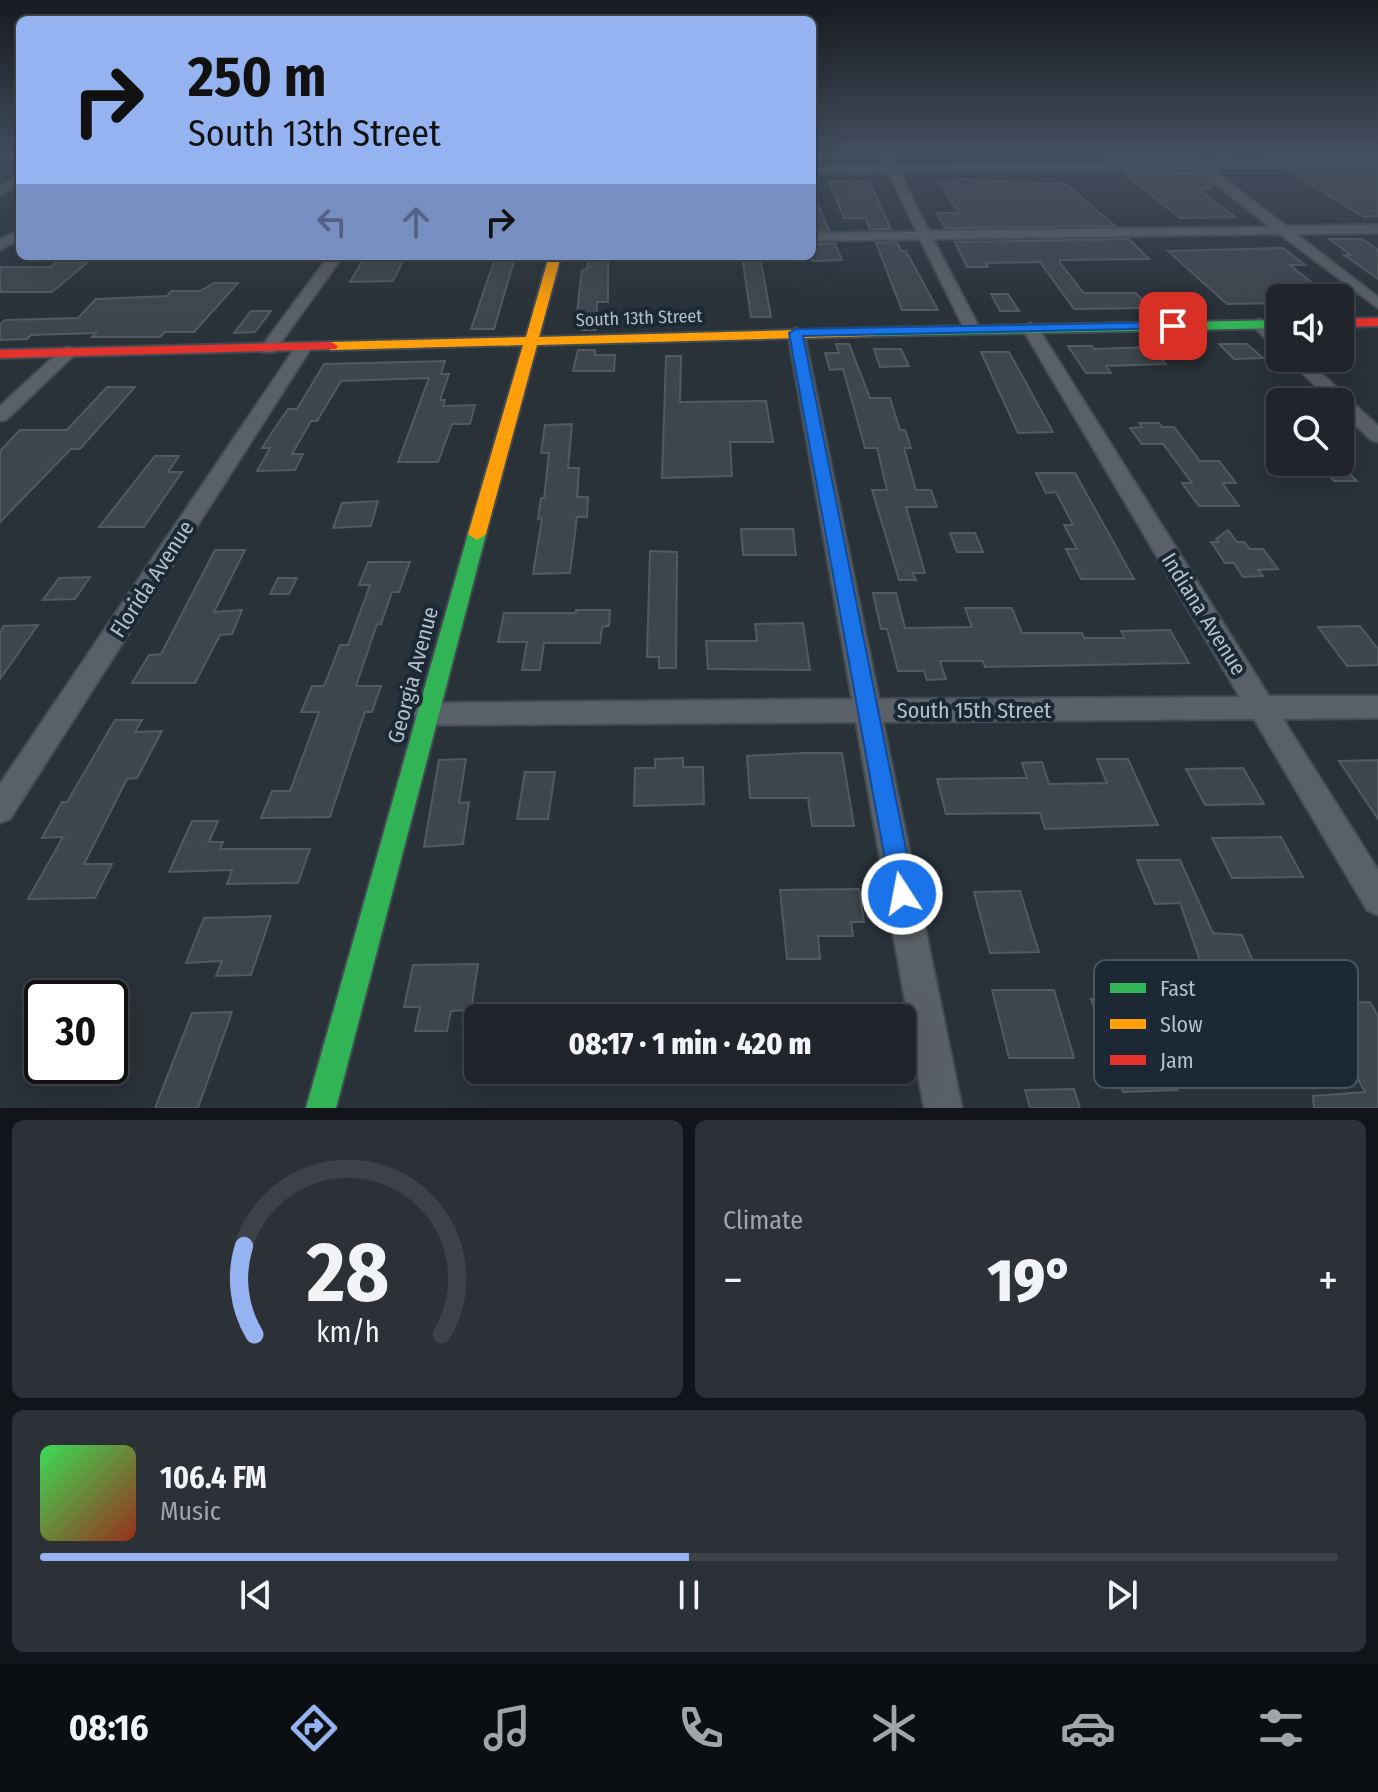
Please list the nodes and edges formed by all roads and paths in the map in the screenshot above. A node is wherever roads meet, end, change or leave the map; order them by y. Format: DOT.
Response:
graph roads {
  1 [pos="909,204"];
  2 [pos="1248,204"];
  3 [pos="1378,229"];
  4 [pos="1282,230"];
  5 [pos="925,235"];
  6 [pos="816,237"];
  7 [pos="333,260"];
  8 [pos="554,260"];
  9 [pos="1378,304"];
  10 [pos="1378,322"];
  11 [pos="1354,323"];
  12 [pos="1259,324"];
  13 [pos="1266,324"];
  14 [pos="1030,328"];
  15 [pos="972,329"];
  16 [pos="1266,331"];
  17 [pos="796,333"];
  18 [pos="530,341"];
  19 [pos="303,348"];
  20 [pos="268,349"];
  21 [pos="68,352"];
  22 [pos="0,354"];
  23 [pos="1310,372"];
  24 [pos="0,416"];
  25 [pos="1378,436"];
  26 [pos="1378,707"];
  27 [pos="1262,708"];
  28 [pos="867,711"];
  29 [pos="426,714"];
  30 [pos="0,809"];
  31 [pos="1378,899"];
  32 [pos="321,1108"];
  33 [pos="943,1108"];
  1 -- 5 [label="street"];
  2 -- 4 [label="street"];
  3 -- 4 [label="street"];
  4 -- 5 [label="street"];
  4 -- 9 [label="street"];
  5 -- 6 [label="street"];
  5 -- 15 [label="street"];
  7 -- 20 [label="street"];
  8 -- 18 [label="street, Georgia Avenue"];
  10 -- 11 [label="street"];
  12 -- 13 [label="street, South 13th Street"];
  12 -- 14 [label="street, South 13th Street"];
  12 -- 16 [label="street"];
  14 -- 15 [label="street, South 13th Street"];
  14 -- 27 [label="street, Indiana Avenue"];
  15 -- 17 [label="street, South 13th Street"];
  17 -- 18 [label="street, South 13th Street"];
  17 -- 28 [label="street"];
  18 -- 19 [label="street, South 13th Street"];
  18 -- 29 [label="street, Georgia Avenue"];
  19 -- 20 [label="street, South 13th Street"];
  19 -- 30 [label="street, Florida Avenue"];
  20 -- 21 [label="street, South 13th Street"];
  21 -- 22 [label="street, South 13th Street"];
  21 -- 24 [label="street"];
  23 -- 25 [label="street"];
  26 -- 27 [label="street, South 15th Street"];
  27 -- 28 [label="street, South 15th Street"];
  27 -- 31 [label="street, Indiana Avenue"];
  28 -- 29 [label="street, South 15th Street"];
  28 -- 33 [label="street"];
  29 -- 32 [label="street, Georgia Avenue"];
}
